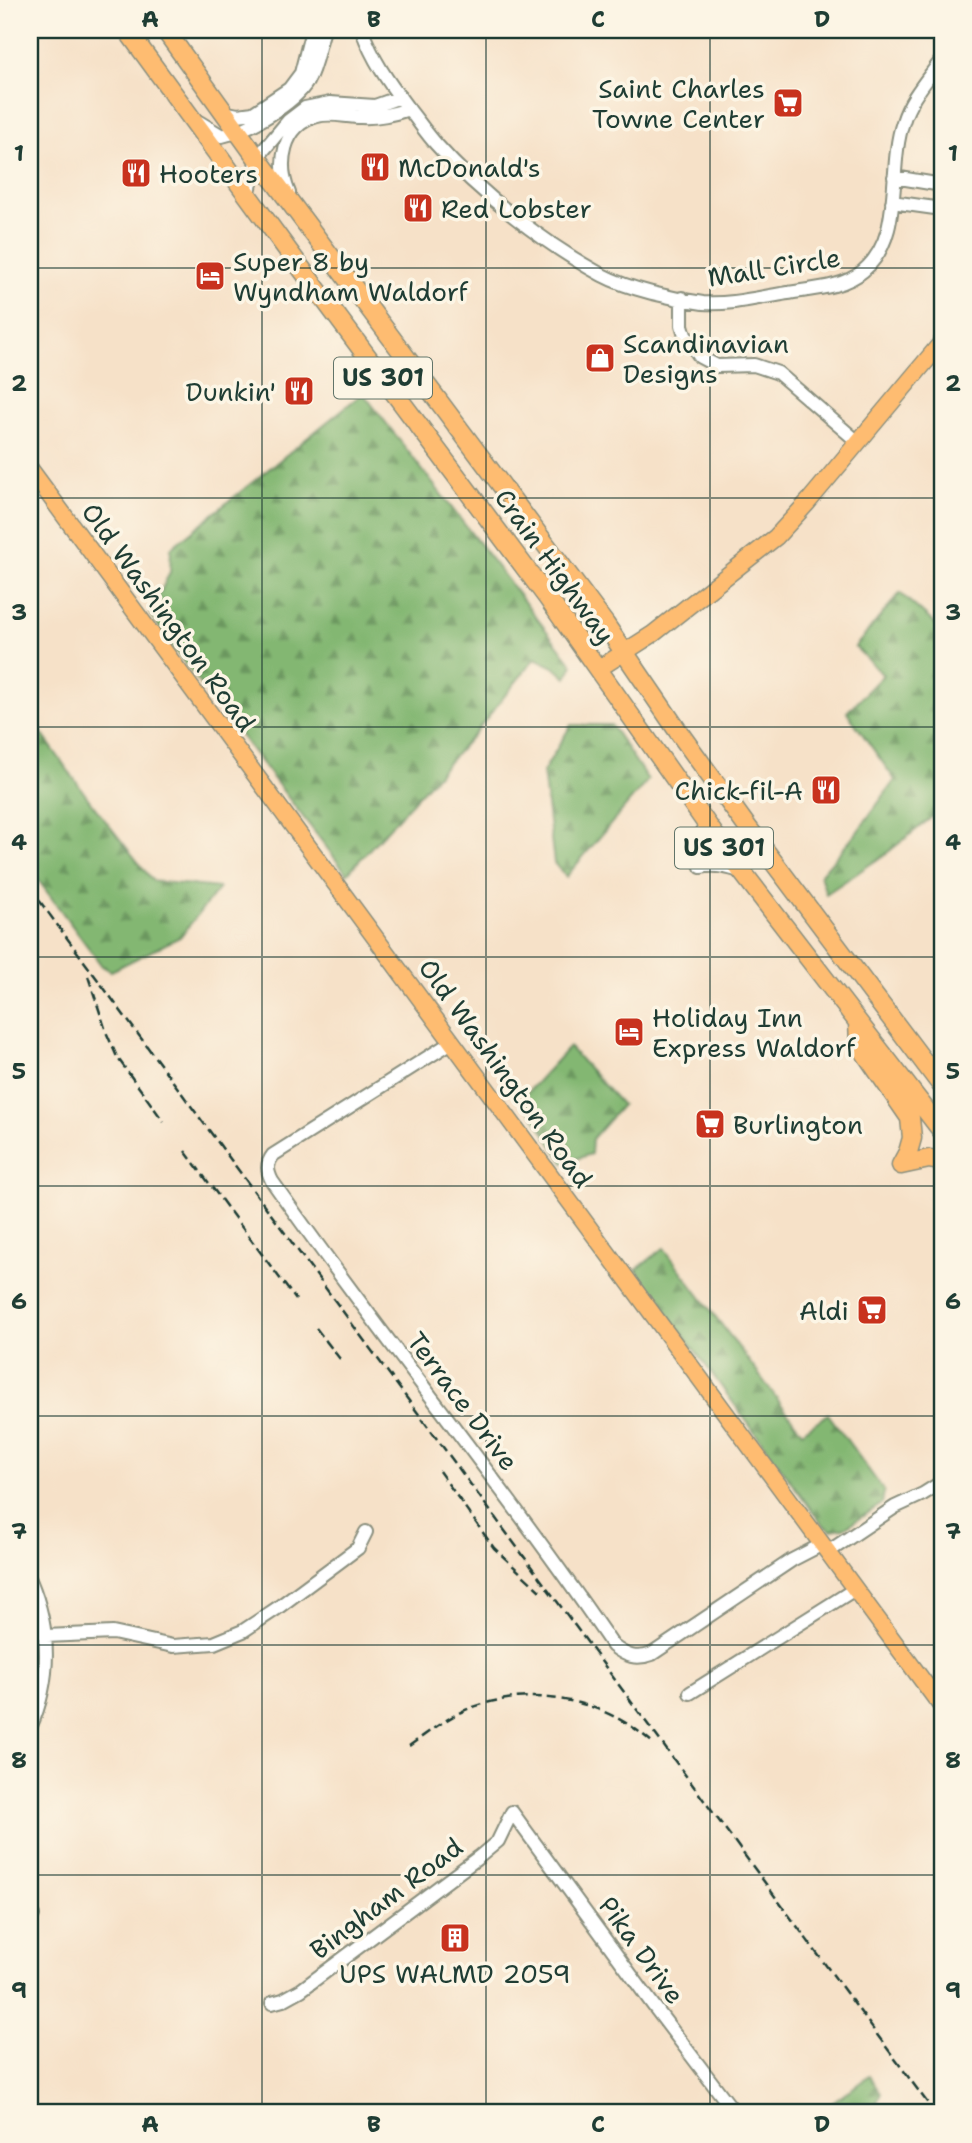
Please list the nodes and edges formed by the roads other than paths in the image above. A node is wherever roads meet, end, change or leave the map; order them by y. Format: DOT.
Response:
graph roads {
  1 [pos="127,30"];
  2 [pos="164,30"];
  3 [pos="312,30"];
  4 [pos="324,30"];
  5 [pos="362,30"];
  6 [pos="942,59"];
  7 [pos="400,97"];
  8 [pos="410,109"];
  9 [pos="187,111"];
  10 [pos="223,112"];
  11 [pos="239,133"];
  12 [pos="257,158"];
  13 [pos="894,177"];
  14 [pos="942,186"];
  15 [pos="248,196"];
  16 [pos="892,202"];
  17 [pos="296,209"];
  18 [pos="942,209"];
  19 [pos="682,298"];
  20 [pos="942,342"];
  21 [pos="858,442"];
  22 [pos="30,469"];
  23 [pos="624,651"];
  24 [pos="598,669"];
  25 [pos="704,820"];
  26 [pos="743,873"];
  27 [pos="858,1023"];
  28 [pos="452,1042"];
  29 [pos="942,1086"];
  30 [pos="942,1131"];
  31 [pos="942,1161"];
  32 [pos="942,1482"];
  33 [pos="366,1532"];
  34 [pos="825,1548"];
  35 [pos="30,1580"];
  36 [pos="855,1589"];
  37 [pos="47,1636"];
  38 [pos="690,1693"];
  39 [pos="942,1707"];
  40 [pos="30,1728"];
  41 [pos="512,1812"];
  42 [pos="272,2003"];
  43 [pos="735,2113"];
  1 -- 9 [label="highway, Crain Highway / US 301"];
  2 -- 10 [label="highway, Crain Highway / US 301"];
  3 -- 10 [label="street"];
  4 -- 11 [label="street"];
  5 -- 7 [label="street, Mall Circle"];
  6 -- 13 [label="street, Mall Circle"];
  7 -- 8 [label="street, Mall Circle"];
  7 -- 12 [label="street"];
  8 -- 17 [label="street"];
  8 -- 19 [label="street, Mall Circle"];
  9 -- 11 [label="street"];
  9 -- 15 [label="highway, Crain Highway / US 301"];
  10 -- 11 [label="highway, Crain Highway / US 301"];
  11 -- 12 [label="highway, Crain Highway / US 301"];
  12 -- 15 [label="street"];
  12 -- 17 [label="highway, Crain Highway / US 301"];
  13 -- 14 [label="street"];
  13 -- 16 [label="street, Mall Circle"];
  15 -- 24 [label="highway, Crain Highway / US 301"];
  16 -- 18 [label="street"];
  16 -- 19 [label="street, Mall Circle"];
  17 -- 23 [label="highway, Crain Highway / US 301"];
  19 -- 21 [label="street"];
  20 -- 21 [label="main road"];
  21 -- 23 [label="main road"];
  22 -- 28 [label="main road, Old Washington Road"];
  23 -- 24 [label="main road"];
  23 -- 29 [label="highway, Crain Highway / US 301"];
  24 -- 25 [label="highway, Crain Highway / US 301"];
  25 -- 26 [label="highway, Crain Highway / US 301"];
  25 -- 26 [label="street"];
  26 -- 27 [label="highway, Crain Highway / US 301"];
  27 -- 30 [label="highway, Crain Highway / US 301"];
  27 -- 31 [label="highway"];
  28 -- 34 [label="main road, Old Washington Road"];
  28 -- 34 [label="street, Terrace Drive"];
  32 -- 34 [label="street"];
  33 -- 37 [label="street"];
  34 -- 36 [label="main road, Old Washington Road"];
  35 -- 37 [label="street"];
  36 -- 38 [label="street"];
  36 -- 39 [label="main road, Old Washington Road"];
  37 -- 40 [label="street"];
  41 -- 42 [label="street, Bingham Road"];
  41 -- 43 [label="street, Pika Drive"];
}
